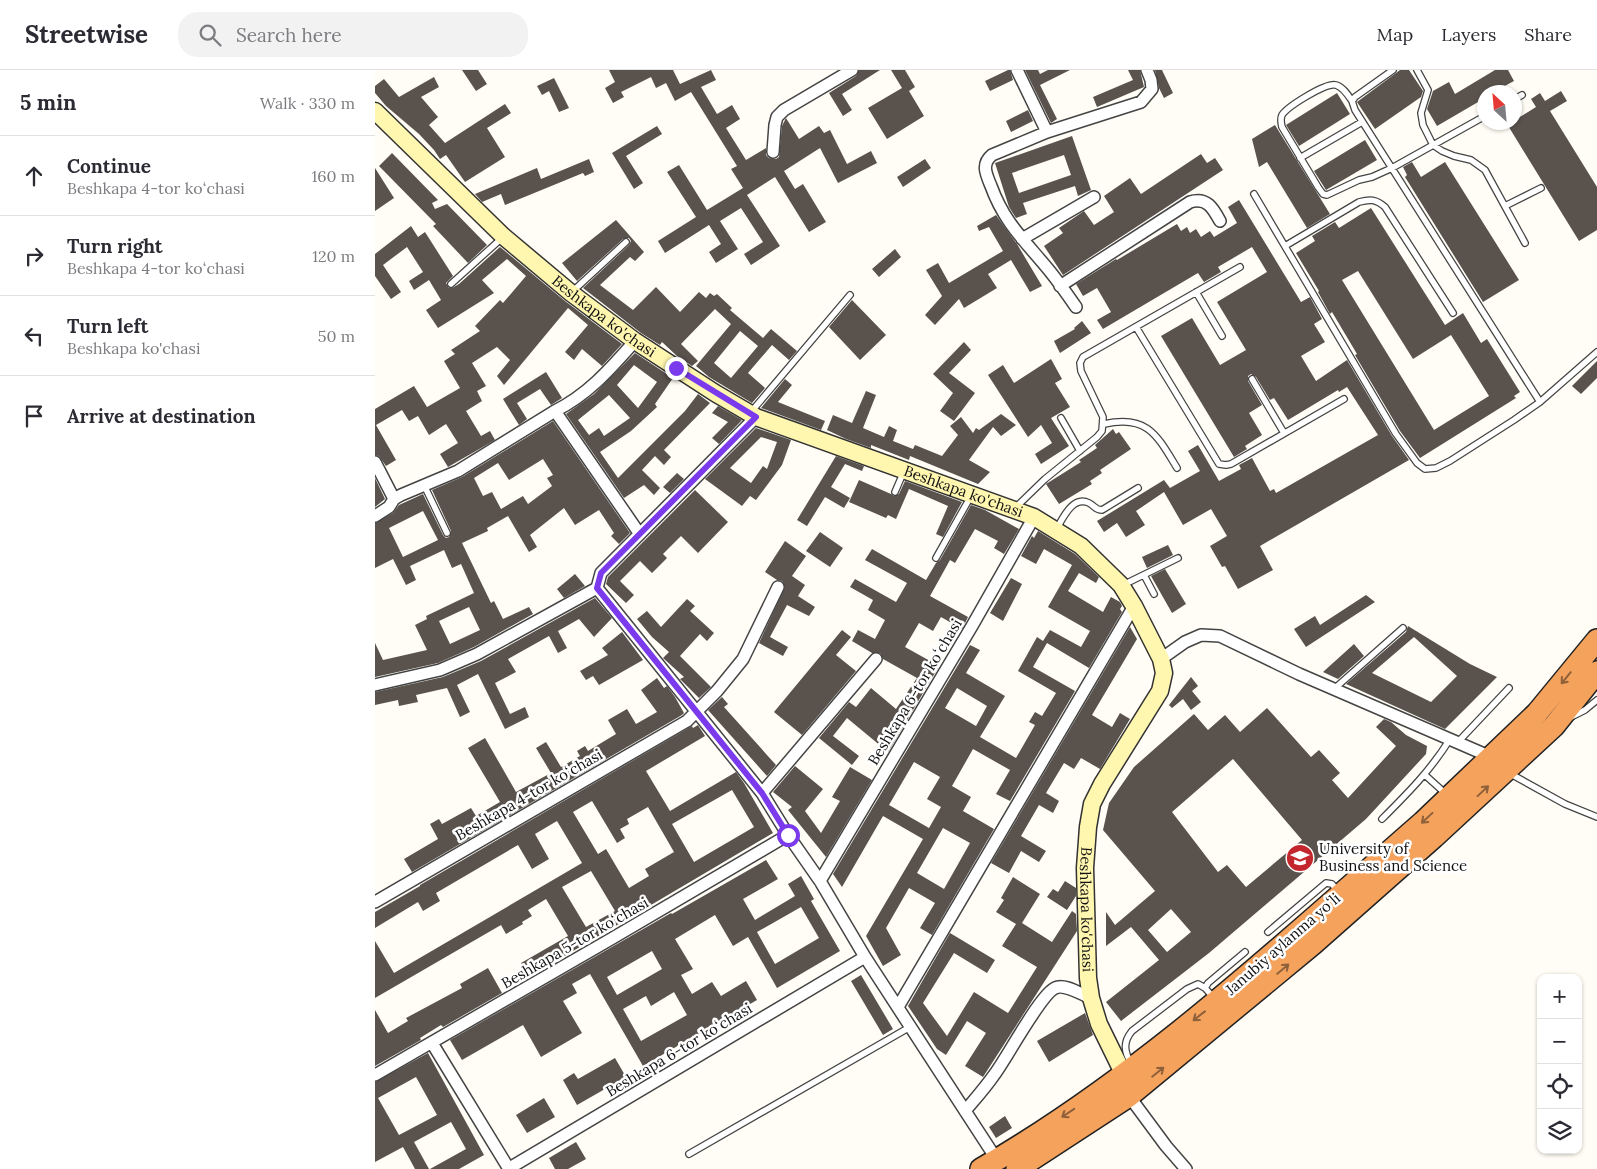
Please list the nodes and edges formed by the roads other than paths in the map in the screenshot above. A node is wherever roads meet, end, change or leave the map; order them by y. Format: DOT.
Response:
graph roads {
  1 [pos="852,70"];
  2 [pos="1017,70"];
  3 [pos="1147,70"];
  4 [pos="1393,70"];
  5 [pos="1417,70"];
  6 [pos="836,74"];
  7 [pos="1353,101"];
  8 [pos="375,111"];
  9 [pos="1477,120"];
  10 [pos="1362,122"];
  11 [pos="1047,132"];
  12 [pos="1433,144"];
  13 [pos="773,152"];
  14 [pos="1300,158"];
  15 [pos="1391,168"];
  16 [pos="1541,188"];
  17 [pos="1254,194"];
  18 [pos="1094,197"];
  19 [pos="1505,206"];
  20 [pos="1221,221"];
  21 [pos="503,236"];
  22 [pos="1023,239"];
  23 [pos="626,242"];
  24 [pos="1525,243"];
  25 [pos="1285,246"];
  26 [pos="1240,267"];
  27 [pos="451,284"];
  28 [pos="1060,286"];
  29 [pos="571,292"];
  30 [pos="1196,292"];
  31 [pos="850,296"];
  32 [pos="1076,307"];
  33 [pos="1453,313"];
  34 [pos="1136,326"];
  35 [pos="1222,336"];
  36 [pos="635,341"];
  37 [pos="1597,352"];
  38 [pos="1252,379"];
  39 [pos="1344,399"];
  40 [pos="1540,402"];
  41 [pos="555,411"];
  42 [pos="753,415"];
  43 [pos="1061,418"];
  44 [pos="1104,424"];
  45 [pos="1284,434"];
  46 [pos="1080,451"];
  47 [pos="375,462"];
  48 [pos="1177,468"];
  49 [pos="904,472"];
  50 [pos="424,485"];
  51 [pos="1138,488"];
  52 [pos="895,492"];
  53 [pos="971,496"];
  54 [pos="393,499"];
  55 [pos="1012,510"];
  56 [pos="375,516"];
  57 [pos="1034,518"];
  58 [pos="1056,530"];
  59 [pos="447,533"];
  60 [pos="639,533"];
  61 [pos="936,558"];
  62 [pos="1178,558"];
  63 [pos="1144,575"];
  64 [pos="1121,586"];
  65 [pos="778,587"];
  66 [pos="597,588"];
  67 [pos="1154,594"];
  68 [pos="1135,606"];
  69 [pos="1403,628"];
  70 [pos="1597,640"];
  71 [pos="876,659"];
  72 [pos="1161,659"];
  73 [pos="1597,672"];
  74 [pos="375,685"];
  75 [pos="1509,688"];
  76 [pos="1333,689"];
  77 [pos="1597,700"];
  78 [pos="697,711"];
  79 [pos="1553,726"];
  80 [pos="1454,741"];
  81 [pos="1498,764"];
  82 [pos="1425,775"];
  83 [pos="762,793"];
  84 [pos="1449,797"];
  85 [pos="1597,818"];
  86 [pos="1382,819"];
  87 [pos="788,835"];
  88 [pos="820,881"];
  89 [pos="1341,894"];
  90 [pos="375,902"];
  91 [pos="1268,932"];
  92 [pos="1245,952"];
  93 [pos="865,956"];
  94 [pos="1211,995"];
  95 [pos="1091,998"];
  96 [pos="898,1007"];
  97 [pos="910,1027"];
  98 [pos="432,1043"];
  99 [pos="1128,1071"];
  100 [pos="375,1075"];
  101 [pos="1129,1096"];
  102 [pos="965,1111"];
  103 [pos="689,1154"];
  104 [pos="989,1165"];
  105 [pos="509,1169"];
  106 [pos="1017,1169"];
  107 [pos="1186,1169"];
  1 -- 6 [label="street"];
  2 -- 11 [label="street"];
  3 -- 11 [label="street"];
  4 -- 7 [label="lane"];
  5 -- 12 [label="lane"];
  6 -- 13 [label="street"];
  7 -- 10 [label="lane"];
  7 -- 14 [label="lane"];
  8 -- 21 [label="street, Beshkapa ko'chasi"];
  9 -- 12 [label="lane"];
  10 -- 14 [label="lane"];
  10 -- 15 [label="lane"];
  11 -- 22 [label="street"];
  12 -- 15 [label="lane"];
  12 -- 19 [label="lane"];
  14 -- 15 [label="lane"];
  15 -- 40 [label="lane"];
  16 -- 19 [label="lane"];
  17 -- 25 [label="lane"];
  18 -- 22 [label="street"];
  19 -- 24 [label="lane"];
  20 -- 28 [label="street"];
  21 -- 27 [label="lane"];
  21 -- 29 [label="street, Beshkapa ko'chasi"];
  22 -- 28 [label="street"];
  23 -- 29 [label="lane"];
  25 -- 33 [label="lane"];
  25 -- 40 [label="lane"];
  26 -- 30 [label="lane"];
  28 -- 32 [label="street"];
  29 -- 36 [label="street, Beshkapa ko'chasi"];
  30 -- 34 [label="lane"];
  30 -- 35 [label="lane"];
  31 -- 42 [label="lane"];
  34 -- 44 [label="lane"];
  34 -- 45 [label="lane"];
  36 -- 41 [label="street"];
  36 -- 42 [label="street, Beshkapa ko'chasi"];
  37 -- 40 [label="lane"];
  38 -- 45 [label="lane"];
  39 -- 45 [label="lane"];
  41 -- 50 [label="street"];
  41 -- 60 [label="street"];
  42 -- 49 [label="street, Beshkapa ko'chasi"];
  42 -- 60 [label="street"];
  43 -- 46 [label="lane"];
  44 -- 46 [label="lane"];
  44 -- 48 [label="lane"];
  46 -- 55 [label="lane"];
  47 -- 54 [label="street"];
  49 -- 52 [label="lane"];
  49 -- 53 [label="street, Beshkapa ko'chasi"];
  50 -- 54 [label="street"];
  50 -- 59 [label="lane"];
  51 -- 58 [label="lane"];
  53 -- 55 [label="street, Beshkapa ko'chasi"];
  53 -- 61 [label="lane"];
  54 -- 56 [label="street"];
  55 -- 57 [label="street, Beshkapa ko'chasi"];
  57 -- 58 [label="street, Beshkapa ko'chasi"];
  57 -- 88 [label="street, Beshkapa 6-tor koʻchasi"];
  58 -- 64 [label="street, Beshkapa ko'chasi"];
  60 -- 66 [label="street"];
  62 -- 63 [label="lane"];
  63 -- 64 [label="lane"];
  63 -- 67 [label="lane"];
  64 -- 68 [label="street, Beshkapa ko'chasi"];
  65 -- 78 [label="street, Beshkapa 4-tor koʻchasi"];
  66 -- 74 [label="street"];
  66 -- 78 [label="street"];
  68 -- 72 [label="street, Beshkapa ko'chasi"];
  68 -- 96 [label="street"];
  69 -- 76 [label="lane"];
  70 -- 81 [label="highway, Janubiy aylanma yoʻli, one-way"];
  71 -- 83 [label="street"];
  72 -- 76 [label="street"];
  72 -- 95 [label="street, Beshkapa ko'chasi"];
  73 -- 79 [label="highway, Janubiy aylanma yoʻli"];
  75 -- 80 [label="lane"];
  76 -- 80 [label="street"];
  77 -- 79 [label="lane"];
  78 -- 83 [label="street"];
  78 -- 90 [label="street, Beshkapa 4-tor koʻchasi"];
  79 -- 81 [label="highway, Janubiy aylanma yoʻli"];
  80 -- 81 [label="street"];
  80 -- 82 [label="lane"];
  81 -- 84 [label="highway, Janubiy aylanma yoʻli"];
  81 -- 85 [label="lane"];
  101 -- 81 [label="highway, Janubiy aylanma yoʻli, one-way"];
  82 -- 84 [label="lane"];
  82 -- 86 [label="lane"];
  83 -- 87 [label="street"];
  84 -- 89 [label="highway, Janubiy aylanma yoʻli, one-way"];
  87 -- 88 [label="street"];
  87 -- 98 [label="street, Beshkapa 5-tor koʻchasi"];
  88 -- 93 [label="street"];
  89 -- 91 [label="lane"];
  89 -- 94 [label="highway, Janubiy aylanma yoʻli"];
  92 -- 94 [label="lane"];
  93 -- 96 [label="street"];
  93 -- 105 [label="street, Beshkapa 6-tor koʻchasi"];
  94 -- 99 [label="highway, Janubiy aylanma yoʻli, one-way"];
  94 -- 99 [label="lane"];
  95 -- 99 [label="street, Beshkapa ko'chasi"];
  95 -- 102 [label="street"];
  96 -- 97 [label="street"];
  97 -- 102 [label="street"];
  97 -- 103 [label="lane"];
  98 -- 100 [label="street, Beshkapa 5-tor koʻchasi"];
  98 -- 105 [label="street"];
  99 -- 104 [label="highway, Janubiy aylanma yoʻli, one-way"];
  101 -- 106 [label="highway, Janubiy aylanma yoʻli"];
  101 -- 107 [label="street"];
  102 -- 104 [label="street"];
}
